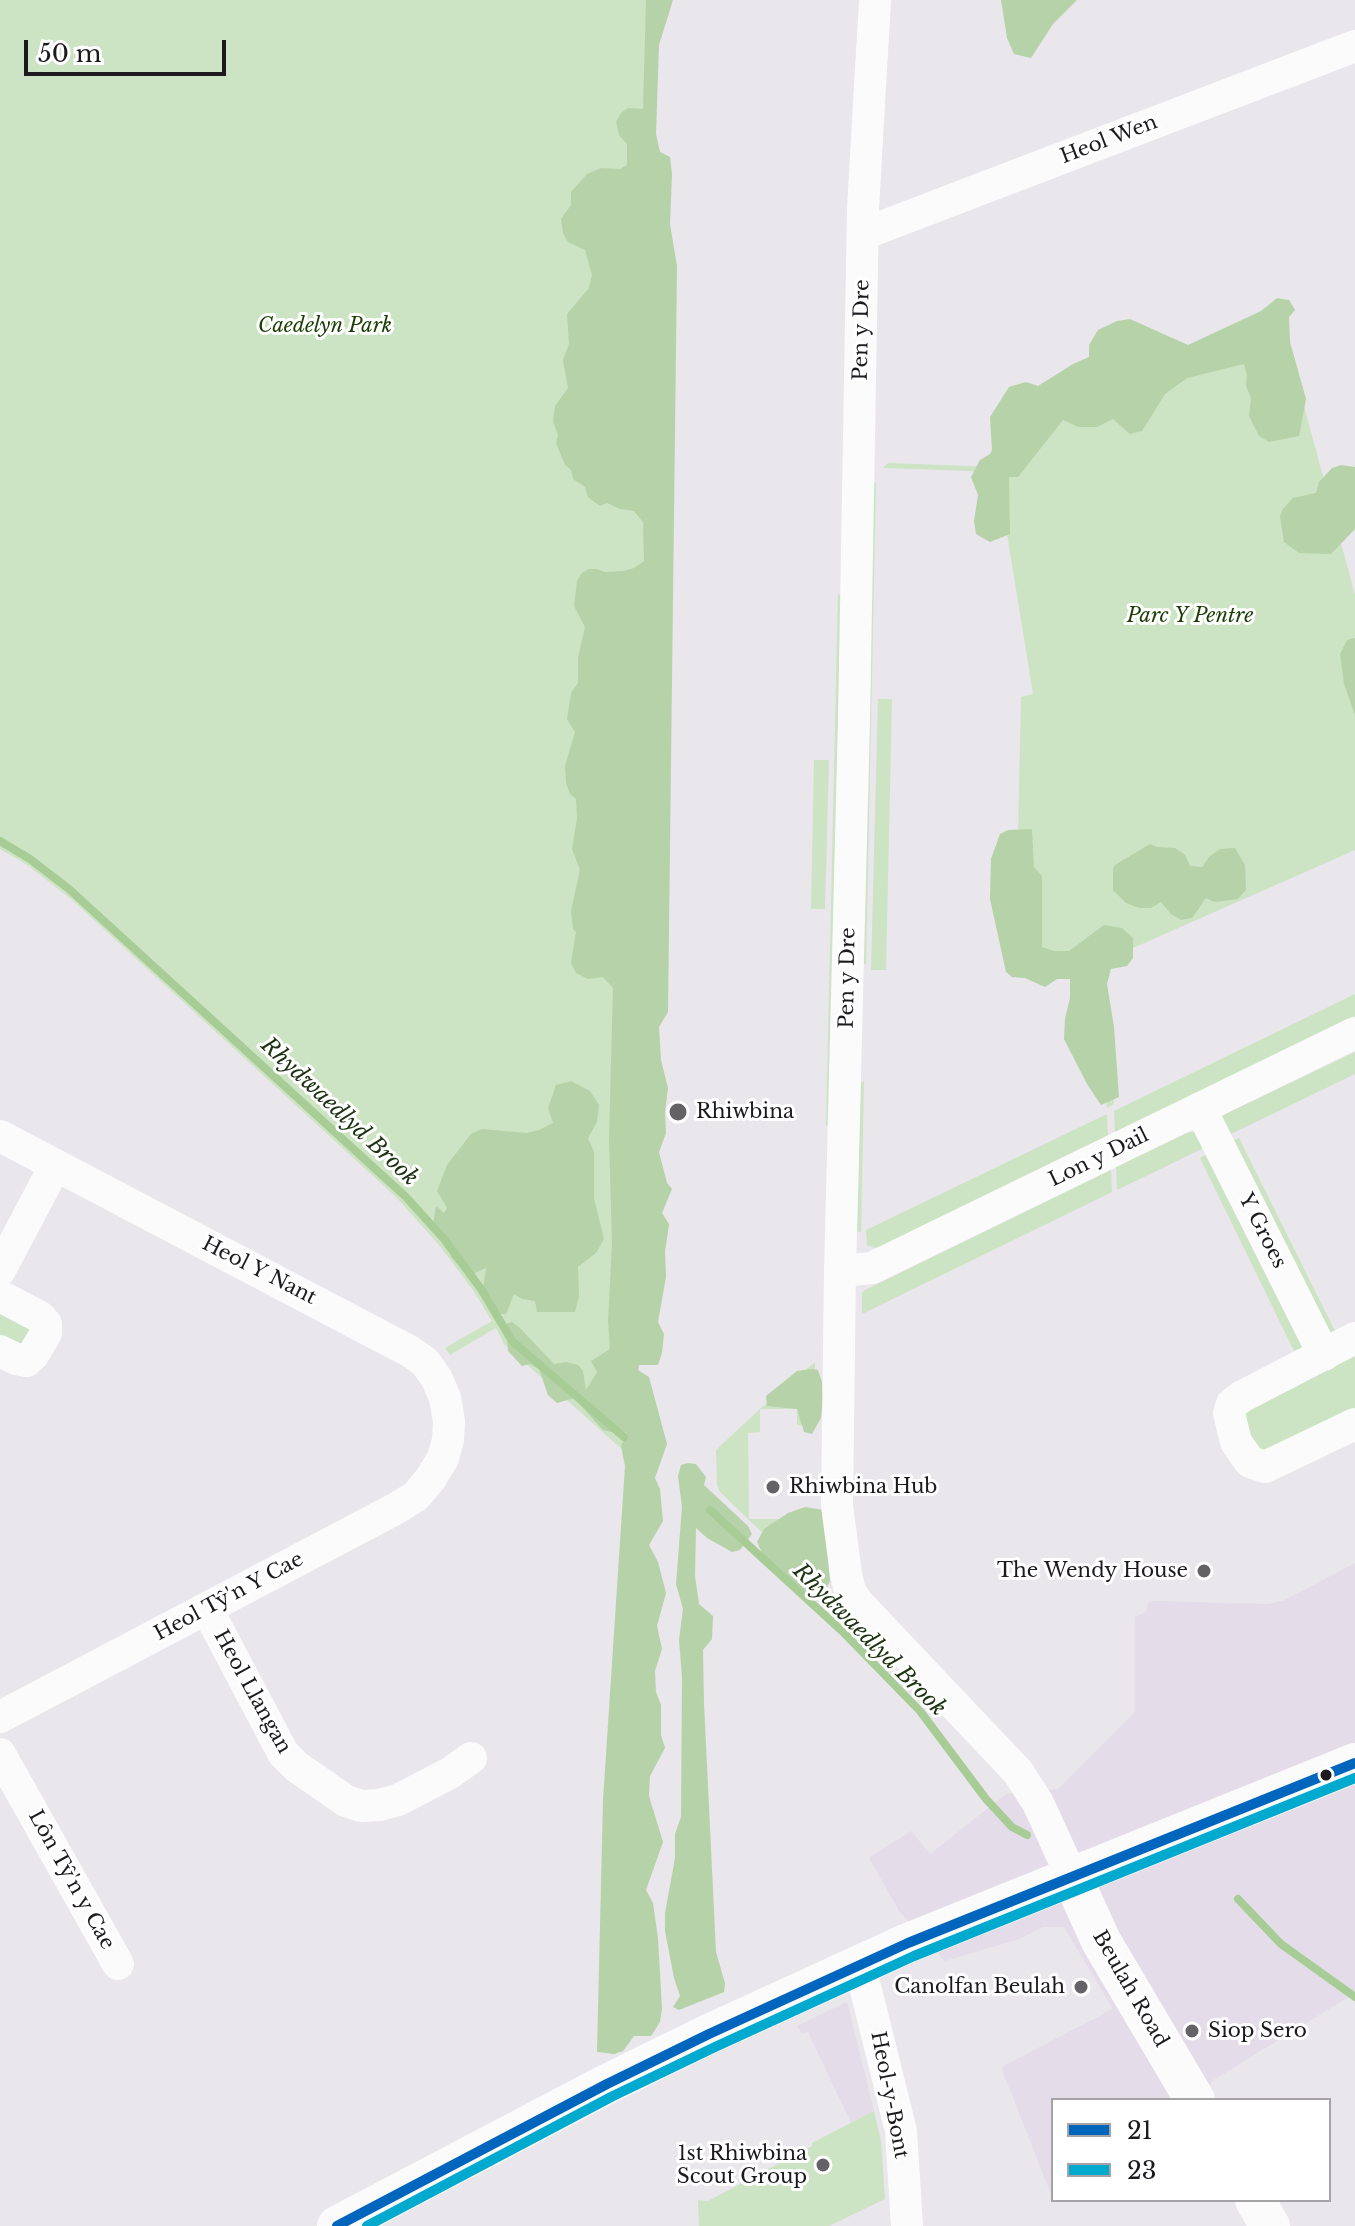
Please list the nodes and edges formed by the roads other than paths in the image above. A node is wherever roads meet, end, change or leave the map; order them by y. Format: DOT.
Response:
graph roads {
  1 [pos="875,0"];
  2 [pos="1355,46"];
  3 [pos="863,234"];
  4 [pos="1355,1033"];
  5 [pos="1200,1108"];
  6 [pos="0,1136"];
  7 [pos="55,1166"];
  8 [pos="0,1270"];
  9 [pos="840,1271"];
  10 [pos="0,1296"];
  11 [pos="1355,1338"];
  12 [pos="0,1351"];
  13 [pos="1324,1355"];
  14 [pos="1355,1424"];
  15 [pos="443,1458"];
  16 [pos="207,1609"];
  17 [pos="0,1717"];
  18 [pos="0,1754"];
  19 [pos="471,1758"];
  20 [pos="1355,1763"];
  21 [pos="1071,1875"];
  22 [pos="118,1964"];
  23 [pos="860,1966"];
  24 [pos="1194,2098"];
  25 [pos="1256,2202"];
  26 [pos="337,2226"];
  27 [pos="907,2226"];
  28 [pos="1270,2226"];
  1 -- 3 [label="street, Pen y Dre"];
  2 -- 3 [label="street, Heol Wen"];
  3 -- 9 [label="street, Pen y Dre"];
  4 -- 5 [label="street, Lon y Dail"];
  5 -- 9 [label="street, Lon y Dail"];
  5 -- 13 [label="street, Y Groes"];
  6 -- 7 [label="street, Heol Y Nant"];
  7 -- 8 [label="street"];
  7 -- 15 [label="street, Heol Y Nant"];
  9 -- 21 [label="street, Pen y Dre"];
  10 -- 12 [label="street"];
  11 -- 13 [label="street"];
  13 -- 14 [label="street"];
  15 -- 16 [label="street, Heol Tŷ'n Y Cae"];
  16 -- 17 [label="street, Heol Tŷ'n Y Cae"];
  16 -- 19 [label="street, Heol Llangan"];
  18 -- 22 [label="street, Lôn Tŷ'n y Cae"];
  20 -- 21 [label="street"];
  21 -- 23 [label="street"];
  21 -- 24 [label="street, Beulah Road"];
  23 -- 26 [label="street"];
  23 -- 27 [label="street, Heol-y-Bont"];
  25 -- 28 [label="street"];
}
